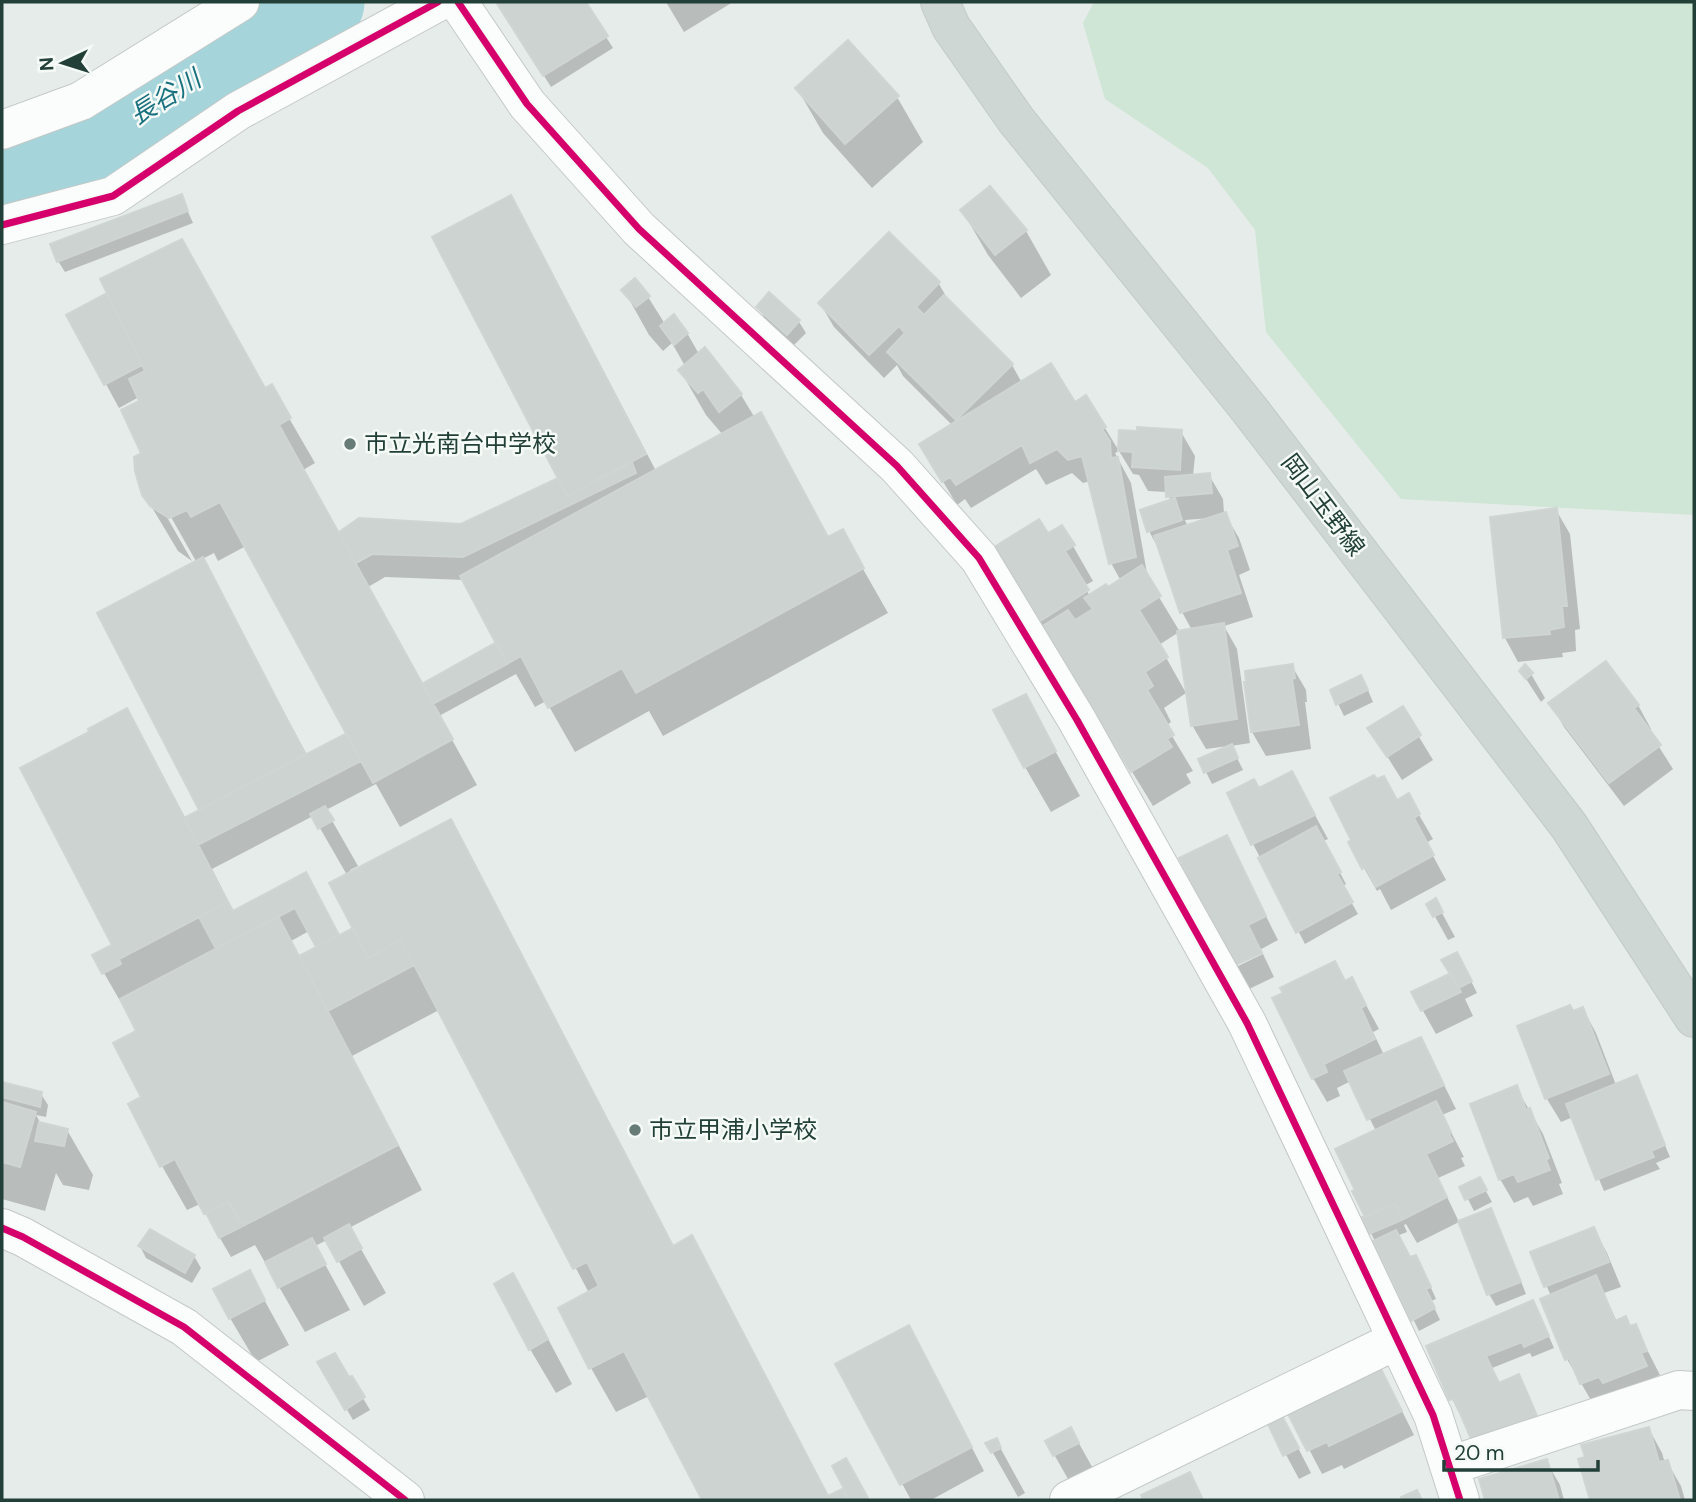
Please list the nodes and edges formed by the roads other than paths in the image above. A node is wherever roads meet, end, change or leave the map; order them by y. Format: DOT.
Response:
graph roads {
  1 [pos="240,2"];
  2 [pos="439,2"];
  3 [pos="458,2"];
  4 [pos="940,2"];
  5 [pos="2,130"];
  6 [pos="2,225"];
  7 [pos="1694,1018"];
  8 [pos="2,1228"];
  9 [pos="1396,1340"];
  10 [pos="1694,1391"];
  11 [pos="1454,1483"];
  12 [pos="405,1500"];
  13 [pos="1069,1500"];
  1 -- 5 [label="street"];
  2 -- 6 [label="street"];
  3 -- 9 [label="street"];
  4 -- 7 [label="main road, 岡山玉野線"];
  8 -- 12 [label="street"];
  9 -- 11 [label="street"];
  9 -- 13 [label="street"];
  10 -- 11 [label="street"];
}
